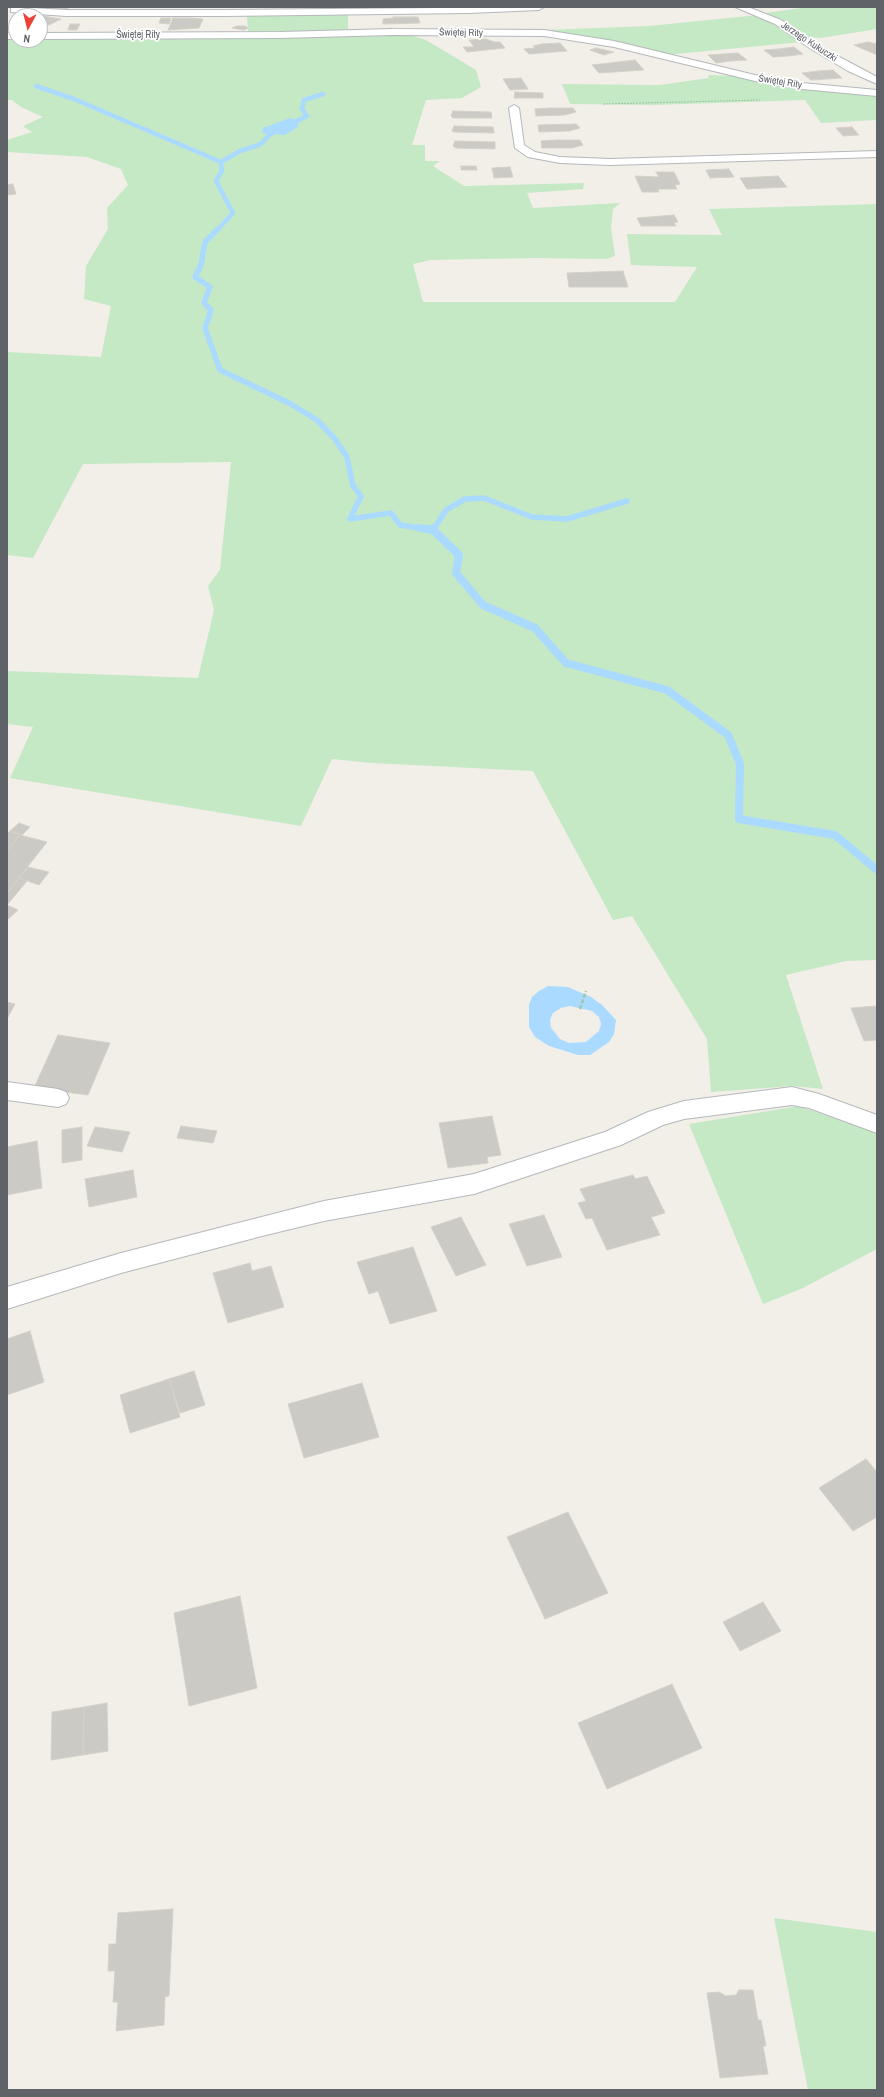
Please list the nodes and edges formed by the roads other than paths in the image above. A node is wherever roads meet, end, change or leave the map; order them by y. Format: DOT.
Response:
graph roads {
  1 [pos="539,7"];
  2 [pos="740,7"];
  3 [pos="48,12"];
  4 [pos="48,36"];
  5 [pos="877,80"];
  6 [pos="877,93"];
  7 [pos="514,108"];
  8 [pos="877,154"];
  9 [pos="7,1091"];
  10 [pos="58,1098"];
  11 [pos="877,1124"];
  12 [pos="7,1298"];
  1 -- 3 [label="street"];
  2 -- 5 [label="street, Jerzego Kukuczki"];
  4 -- 6 [label="street, Świętej Rity"];
  7 -- 8 [label="street"];
  9 -- 10 [label="street"];
  11 -- 12 [label="street"];
}
